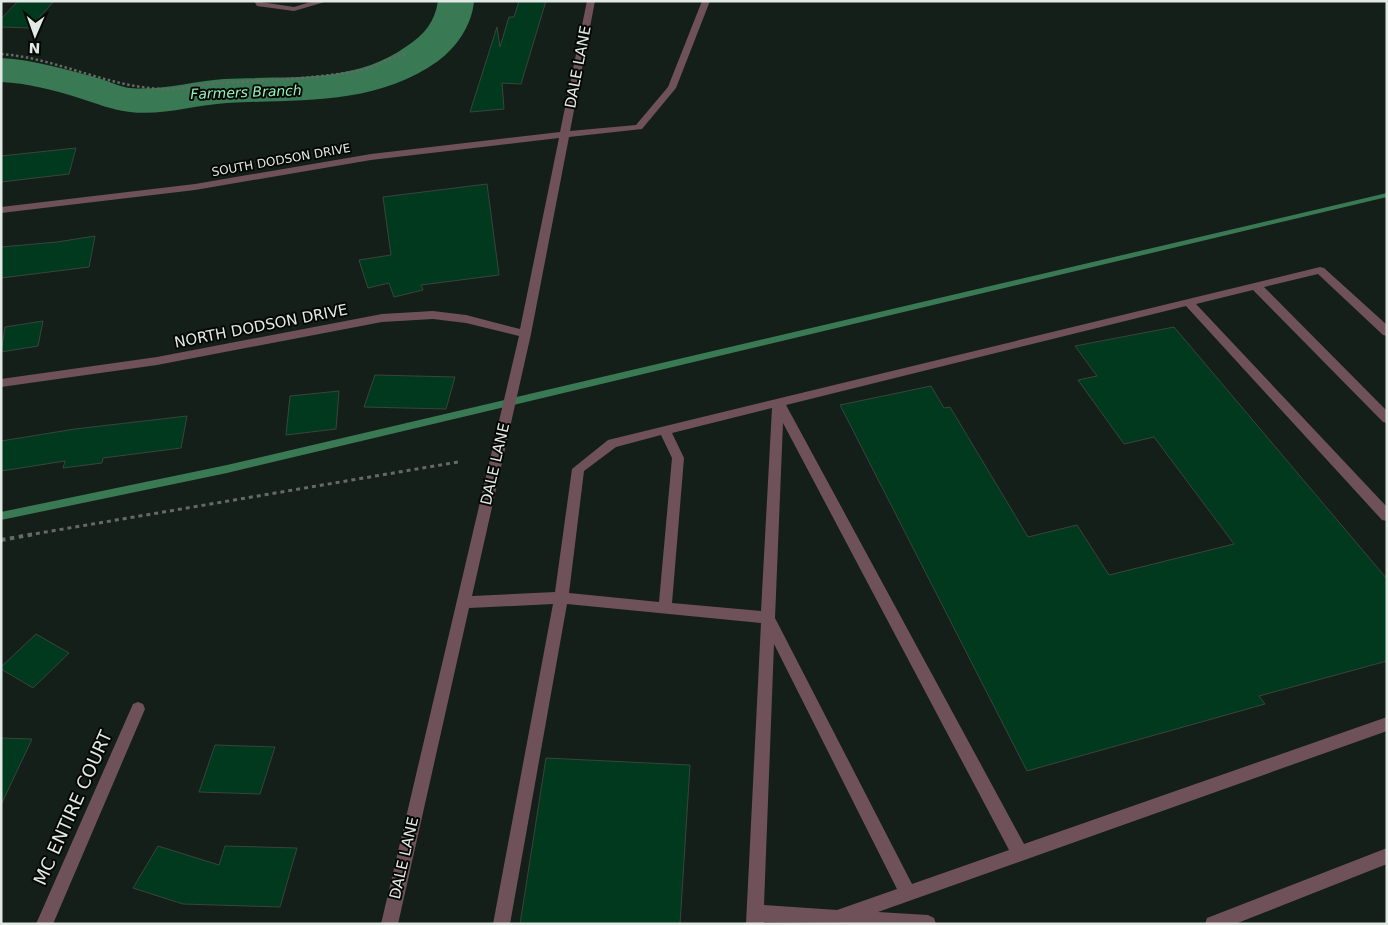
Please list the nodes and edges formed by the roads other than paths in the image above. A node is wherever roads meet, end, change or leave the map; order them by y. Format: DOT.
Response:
graph roads {
  1 [pos="258,1"];
  2 [pos="324,1"];
  3 [pos="591,1"];
  4 [pos="706,1"];
  5 [pos="565,135"];
  6 [pos="1,210"];
  7 [pos="1256,286"];
  8 [pos="1188,302"];
  9 [pos="1387,332"];
  10 [pos="525,334"];
  11 [pos="1,383"];
  12 [pos="778,402"];
  13 [pos="1387,419"];
  14 [pos="665,430"];
  15 [pos="1387,516"];
  16 [pos="561,598"];
  17 [pos="463,602"];
  18 [pos="666,608"];
  19 [pos="768,618"];
  20 [pos="138,708"];
  21 [pos="1387,724"];
  22 [pos="1020,854"];
  23 [pos="1387,856"];
  24 [pos="908,894"];
  25 [pos="756,918"];
  26 [pos="838,918"];
  27 [pos="44,924"];
  28 [pos="389,924"];
  29 [pos="501,924"];
  30 [pos="928,924"];
  31 [pos="1213,924"];
  1 -- 2 [label="street"];
  3 -- 5 [label="street, DALE LANE"];
  4 -- 5 [label="street, SOUTH DODSON DRIVE"];
  5 -- 6 [label="street, SOUTH DODSON DRIVE"];
  5 -- 10 [label="street, DALE LANE"];
  7 -- 8 [label="street"];
  7 -- 9 [label="street"];
  7 -- 13 [label="street"];
  8 -- 12 [label="street"];
  8 -- 15 [label="street"];
  10 -- 11 [label="street, NORTH DODSON DRIVE"];
  10 -- 17 [label="street, DALE LANE"];
  12 -- 14 [label="street"];
  12 -- 19 [label="street"];
  12 -- 22 [label="street"];
  14 -- 16 [label="street"];
  14 -- 18 [label="street"];
  16 -- 17 [label="street"];
  16 -- 18 [label="street"];
  16 -- 29 [label="street"];
  17 -- 28 [label="street, DALE LANE"];
  18 -- 19 [label="street"];
  19 -- 24 [label="street"];
  19 -- 25 [label="street"];
  20 -- 27 [label="street, MC ENTIRE COURT"];
  21 -- 22 [label="street"];
  22 -- 24 [label="street"];
  23 -- 31 [label="street"];
  24 -- 26 [label="street"];
  25 -- 26 [label="street"];
  26 -- 30 [label="street"];
}
